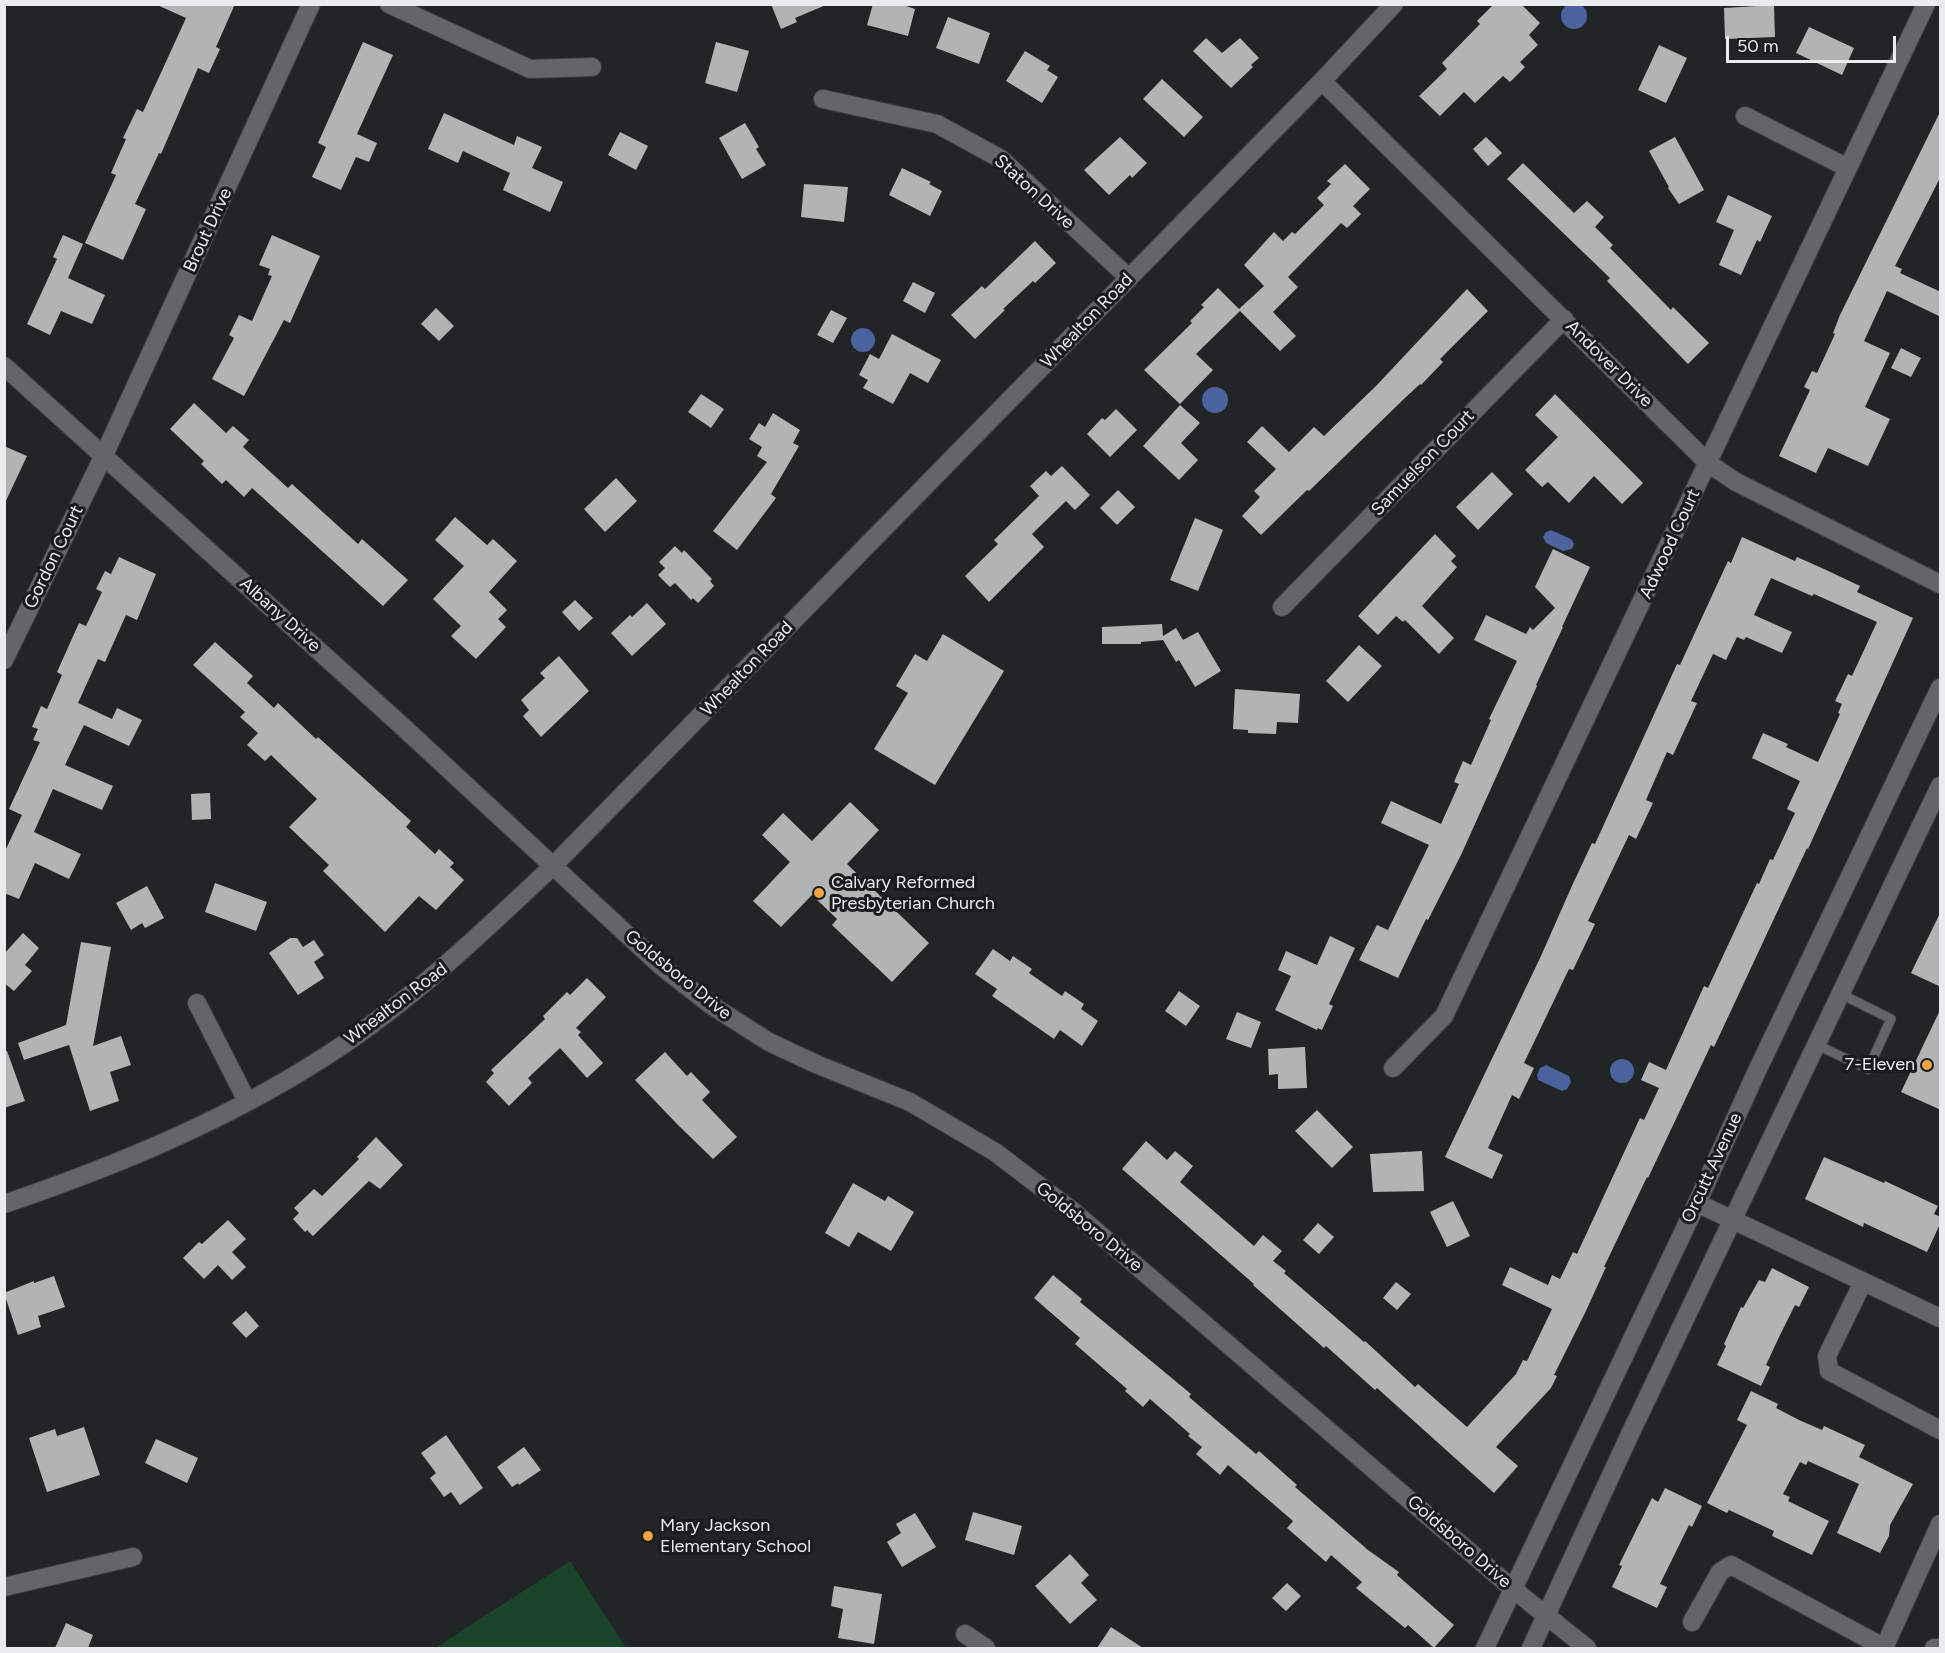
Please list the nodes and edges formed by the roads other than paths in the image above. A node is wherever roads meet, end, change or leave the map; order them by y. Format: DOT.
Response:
graph roads {
  1 [pos="312,4"];
  2 [pos="389,4"];
  3 [pos="1395,4"];
  4 [pos="1926,4"];
  5 [pos="592,67"];
  6 [pos="1322,81"];
  7 [pos="823,99"];
  8 [pos="1745,116"];
  9 [pos="1848,168"];
  10 [pos="1129,278"];
  11 [pos="1564,319"];
  12 [pos="4,366"];
  13 [pos="104,455"];
  14 [pos="1708,463"];
  15 [pos="1941,584"];
  16 [pos="1282,607"];
  17 [pos="4,660"];
  18 [pos="1941,688"];
  19 [pos="1941,786"];
  20 [pos="553,866"];
  21 [pos="1841,994"];
  22 [pos="197,1003"];
  23 [pos="1817,1045"];
  24 [pos="1393,1068"];
  25 [pos="247,1101"];
  26 [pos="1697,1203"];
  27 [pos="4,1204"];
  28 [pos="1734,1220"];
  29 [pos="1863,1281"];
  30 [pos="1941,1318"];
  31 [pos="1941,1430"];
  32 [pos="1941,1524"];
  33 [pos="133,1557"];
  34 [pos="4,1587"];
  35 [pos="1514,1589"];
  36 [pos="1546,1616"];
  37 [pos="1692,1622"];
  38 [pos="965,1634"];
  39 [pos="986,1648"];
  40 [pos="1485,1648"];
  41 [pos="1531,1648"];
  42 [pos="1587,1648"];
  43 [pos="1884,1648"];
  44 [pos="1934,1648"];
  45 [pos="1941,1648"];
  1 -- 13 [label="street, Brout Drive"];
  2 -- 5 [label="street"];
  3 -- 6 [label="street, Whealton Road"];
  4 -- 9 [label="street, Adwood Court"];
  6 -- 10 [label="street, Whealton Road"];
  6 -- 11 [label="street, Andover Drive"];
  7 -- 10 [label="street, Staton Drive"];
  8 -- 9 [label="street"];
  9 -- 14 [label="street, Adwood Court"];
  10 -- 20 [label="street, Whealton Road"];
  11 -- 14 [label="street, Andover Drive"];
  11 -- 16 [label="street, Samuelson Court"];
  12 -- 13 [label="street, Albany Drive"];
  13 -- 17 [label="street, Gordon Court"];
  13 -- 20 [label="street, Albany Drive"];
  14 -- 15 [label="street, Andover Drive"];
  14 -- 24 [label="street, Adwood Court"];
  18 -- 26 [label="street, Orcutt Avenue"];
  19 -- 21 [label="street"];
  20 -- 25 [label="street, Whealton Road"];
  20 -- 35 [label="street, Goldsboro Drive"];
  21 -- 23 [label="street"];
  21 -- 23 [label="lane"];
  22 -- 25 [label="street"];
  23 -- 28 [label="street"];
  25 -- 27 [label="street, Whealton Road"];
  26 -- 28 [label="street"];
  26 -- 35 [label="street, Orcutt Avenue"];
  28 -- 29 [label="street"];
  28 -- 36 [label="street"];
  29 -- 30 [label="street"];
  29 -- 31 [label="street"];
  32 -- 43 [label="street"];
  33 -- 34 [label="street"];
  35 -- 36 [label="street, Goldsboro Drive"];
  35 -- 40 [label="street, Orcutt Avenue"];
  36 -- 41 [label="street"];
  36 -- 42 [label="street, Goldsboro Drive"];
  37 -- 43 [label="street"];
  38 -- 39 [label="street"];
  44 -- 45 [label="street"];
}
